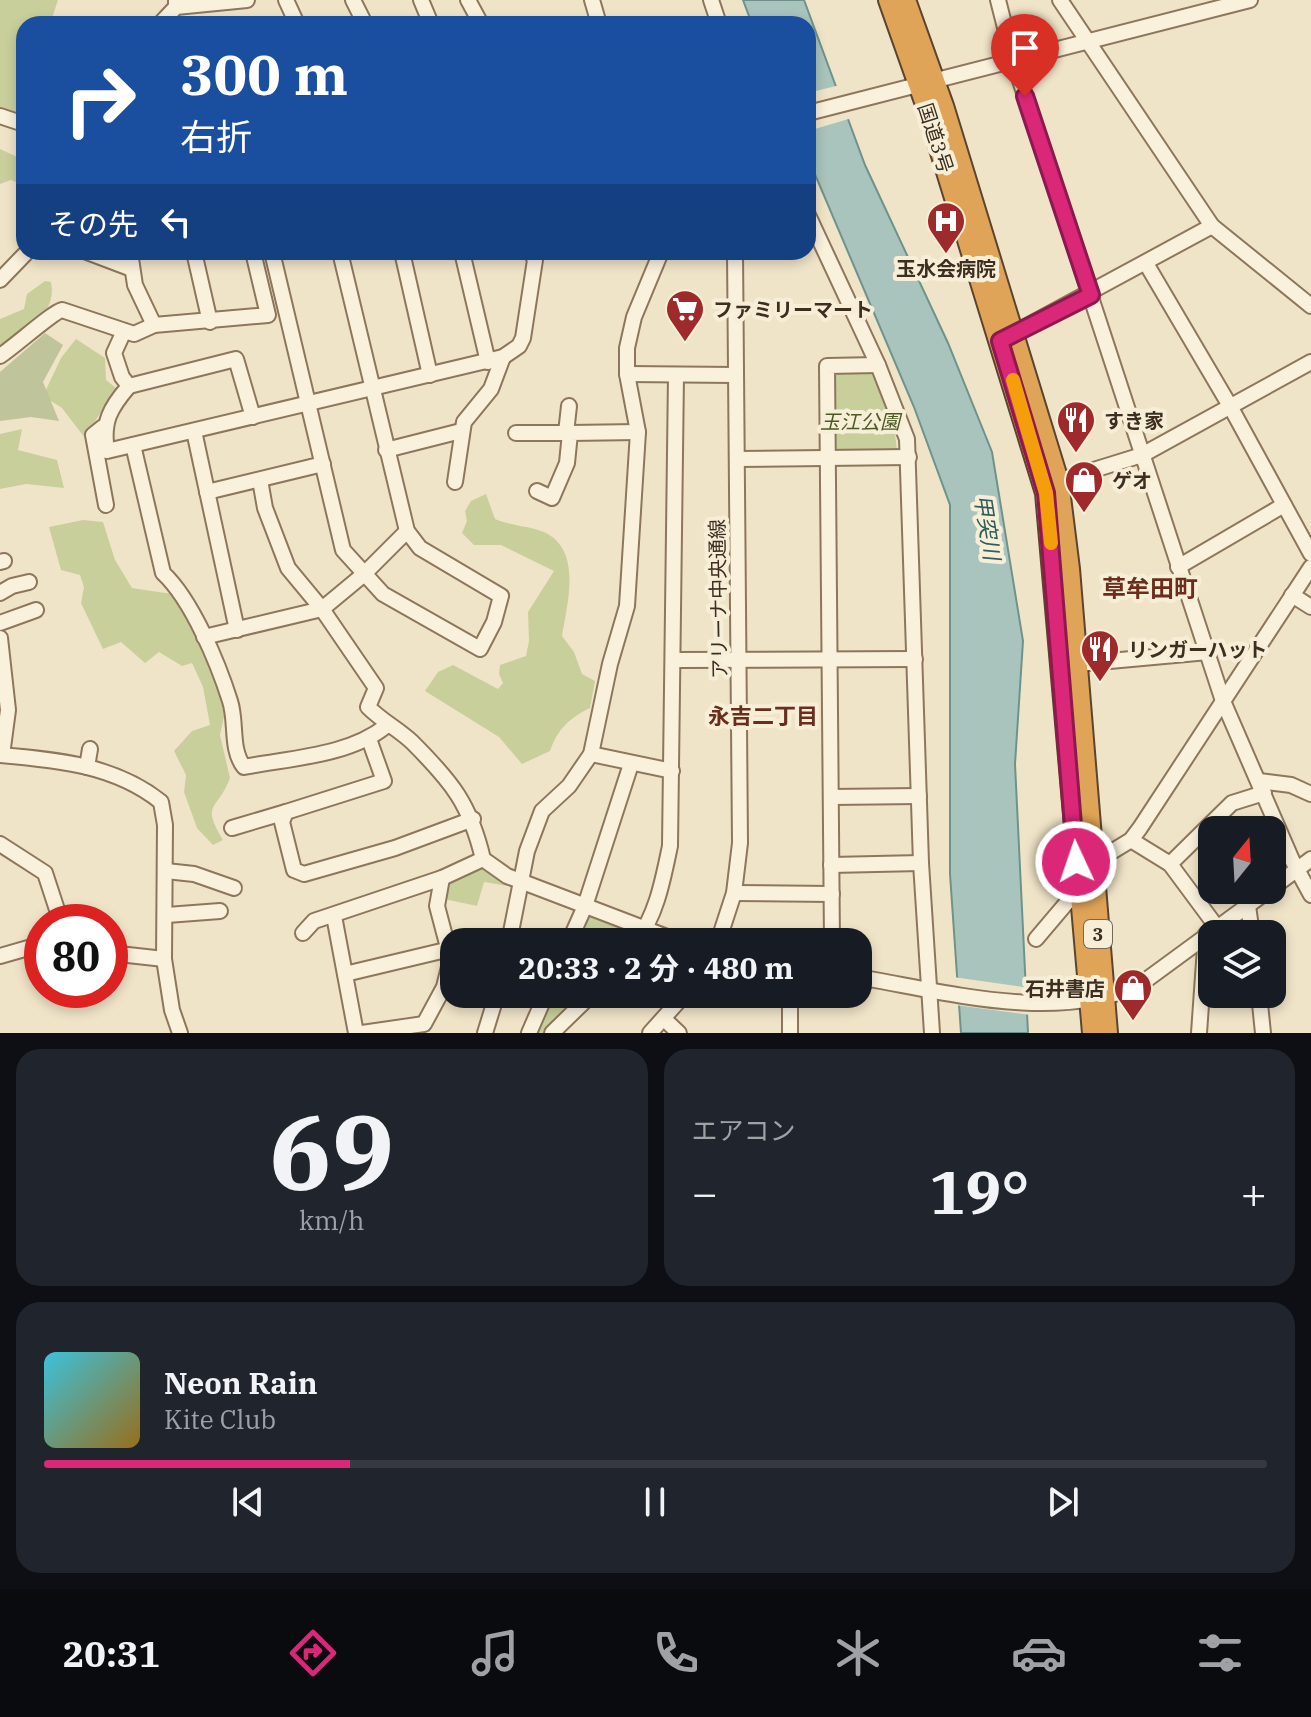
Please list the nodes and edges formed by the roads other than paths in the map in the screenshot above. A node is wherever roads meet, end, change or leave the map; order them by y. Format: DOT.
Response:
graph roads {
  1 [pos="247,0"];
  2 [pos="889,0"];
  3 [pos="905,0"];
  4 [pos="998,0"];
  5 [pos="1060,0"];
  6 [pos="1250,0"];
  7 [pos="176,3"];
  8 [pos="1088,40"];
  9 [pos="1013,59"];
  10 [pos="926,82"];
  11 [pos="816,111"];
  12 [pos="1212,226"];
  13 [pos="816,232"];
  14 [pos="19,260"];
  15 [pos="108,260"];
  16 [pos="131,260"];
  17 [pos="196,260"];
  18 [pos="255,260"];
  19 [pos="274,260"];
  20 [pos="342,260"];
  21 [pos="404,260"];
  22 [pos="465,260"];
  23 [pos="535,260"];
  24 [pos="658,260"];
  25 [pos="735,260"];
  26 [pos="1147,265"];
  27 [pos="132,269"];
  28 [pos="0,280"];
  29 [pos="1091,295"];
  30 [pos="1311,306"];
  31 [pos="210,322"];
  32 [pos="154,325"];
  33 [pos="124,331"];
  34 [pos="1007,338"];
  35 [pos="0,356"];
  36 [pos="496,359"];
  37 [pos="1311,362"];
  38 [pos="878,365"];
  39 [pos="627,374"];
  40 [pos="430,375"];
  41 [pos="676,375"];
  42 [pos="735,375"];
  43 [pos="129,386"];
  44 [pos="372,389"];
  45 [pos="309,404"];
  46 [pos="569,406"];
  47 [pos="1230,406"];
  48 [pos="253,417"];
  49 [pos="103,427"];
  50 [pos="194,431"];
  51 [pos="461,431"];
  52 [pos="638,432"];
  53 [pos="516,433"];
  54 [pos="568,433"];
  55 [pos="133,445"];
  56 [pos="386,450"];
  57 [pos="1142,455"];
  58 [pos="828,456"];
  59 [pos="909,457"];
  60 [pos="737,459"];
  61 [pos="323,464"];
  62 [pos="260,480"];
  63 [pos="1058,481"];
  64 [pos="455,482"];
  65 [pos="537,491"];
  66 [pos="207,492"];
  67 [pos="106,505"];
  68 [pos="1284,505"];
  69 [pos="407,531"];
  70 [pos="1311,554"];
  71 [pos="1178,567"];
  72 [pos="1311,567"];
  73 [pos="363,575"];
  74 [pos="29,582"];
  75 [pos="0,593"];
  76 [pos="1292,595"];
  77 [pos="1311,607"];
  78 [pos="322,609"];
  79 [pos="36,610"];
  80 [pos="0,623"];
  81 [pos="237,630"];
  82 [pos="204,637"];
  83 [pos="0,638"];
  84 [pos="1208,652"];
  85 [pos="739,659"];
  86 [pos="915,659"];
  87 [pos="674,660"];
  88 [pos="829,660"];
  89 [pos="1077,664"];
  90 [pos="1223,701"];
  91 [pos="386,726"];
  92 [pos="369,739"];
  93 [pos="90,749"];
  94 [pos="591,754"];
  95 [pos="1,755"];
  96 [pos="631,764"];
  97 [pos="87,767"];
  98 [pos="672,771"];
  99 [pos="1261,787"];
  100 [pos="1311,794"];
  101 [pos="919,796"];
  102 [pos="831,797"];
  103 [pos="286,812"];
  104 [pos="473,819"];
  105 [pos="232,828"];
  106 [pos="1131,840"];
  107 [pos="0,844"];
  108 [pos="483,859"];
  109 [pos="1311,859"];
  110 [pos="921,863"];
  111 [pos="1170,864"];
  112 [pos="831,865"];
  113 [pos="1297,869"];
  114 [pos="166,871"];
  115 [pos="1094,871"];
  116 [pos="1286,877"];
  117 [pos="442,878"];
  118 [pos="522,882"];
  119 [pos="234,888"];
  120 [pos="1078,892"];
  121 [pos="734,893"];
  122 [pos="832,894"];
  123 [pos="1311,895"];
  124 [pos="55,904"];
  125 [pos="1251,904"];
  126 [pos="585,906"];
  127 [pos="1248,906"];
  128 [pos="220,911"];
  129 [pos="167,915"];
  130 [pos="334,916"];
  131 [pos="1205,920"];
  132 [pos="1226,920"];
  133 [pos="1250,920"];
  134 [pos="444,928"];
  135 [pos="512,928"];
  136 [pos="575,928"];
  137 [pos="642,928"];
  138 [pos="645,928"];
  139 [pos="723,928"];
  140 [pos="832,928"];
  141 [pos="303,933"];
  142 [pos="1036,939"];
  143 [pos="1198,940"];
  144 [pos="24,949"];
  145 [pos="440,951"];
  146 [pos="128,955"];
  147 [pos="0,956"];
  148 [pos="164,959"];
  149 [pos="345,974"];
  150 [pos="872,979"];
  151 [pos="927,989"];
  152 [pos="440,994"];
  153 [pos="1096,998"];
  154 [pos="493,1008"];
  155 [pos="540,1008"];
  156 [pos="578,1008"];
  157 [pos="673,1008"];
  158 [pos="790,1008"];
  159 [pos="1202,1008"];
  160 [pos="1260,1008"];
  161 [pos="664,1019"];
  162 [pos="180,1033"];
  163 [pos="359,1033"];
  164 [pos="485,1033"];
  165 [pos="529,1033"];
  166 [pos="552,1033"];
  167 [pos="650,1033"];
  168 [pos="679,1033"];
  169 [pos="790,1033"];
  170 [pos="932,1033"];
  171 [pos="1093,1033"];
  172 [pos="1107,1033"];
  173 [pos="1199,1033"];
  174 [pos="1263,1033"];
  1 -- 7 [label="street"];
  2 -- 10 [label="highway, 国道3号 / 3"];
  3 -- 10 [label="highway, 国道3号 / 3"];
  4 -- 9 [label="street"];
  5 -- 8 [label="street"];
  6 -- 8 [label="street"];
  8 -- 9 [label="street"];
  8 -- 12 [label="street"];
  9 -- 10 [label="street"];
  9 -- 29 [label="street"];
  10 -- 11 [label="street"];
  10 -- 34 [label="highway, 国道3号 / 3"];
  12 -- 26 [label="street"];
  12 -- 30 [label="street"];
  13 -- 38 [label="street"];
  14 -- 28 [label="street"];
  15 -- 27 [label="street"];
  16 -- 27 [label="street"];
  17 -- 31 [label="street"];
  18 -- 31 [label="street"];
  19 -- 45 [label="street"];
  20 -- 44 [label="street"];
  21 -- 40 [label="street"];
  22 -- 36 [label="street"];
  23 -- 36 [label="street"];
  24 -- 39 [label="street"];
  25 -- 42 [label="street, アリーナ中央通線"];
  26 -- 29 [label="street"];
  26 -- 47 [label="street"];
  27 -- 32 [label="street"];
  29 -- 34 [label="street"];
  29 -- 57 [label="street"];
  31 -- 32 [label="street"];
  32 -- 33 [label="street"];
  33 -- 35 [label="street"];
  33 -- 43 [label="street"];
  34 -- 63 [label="highway, 国道3号 / 3"];
  34 -- 120 [label="highway, 国道3号 / 3"];
  36 -- 40 [label="street"];
  36 -- 51 [label="street"];
  37 -- 47 [label="street"];
  38 -- 58 [label="street"];
  38 -- 59 [label="street"];
  39 -- 41 [label="street"];
  39 -- 52 [label="street"];
  40 -- 44 [label="street"];
  41 -- 42 [label="street"];
  41 -- 87 [label="street"];
  42 -- 60 [label="street, アリーナ中央通線"];
  43 -- 48 [label="street"];
  43 -- 49 [label="street"];
  44 -- 45 [label="street"];
  44 -- 56 [label="street"];
  45 -- 48 [label="street"];
  45 -- 61 [label="street"];
  46 -- 54 [label="street"];
  47 -- 57 [label="street"];
  47 -- 68 [label="street"];
  48 -- 50 [label="street"];
  49 -- 55 [label="street"];
  49 -- 67 [label="street"];
  50 -- 55 [label="street"];
  50 -- 66 [label="street"];
  51 -- 56 [label="street"];
  51 -- 64 [label="street"];
  52 -- 54 [label="street"];
  52 -- 94 [label="street"];
  53 -- 54 [label="street"];
  54 -- 65 [label="street"];
  55 -- 82 [label="street"];
  56 -- 69 [label="street"];
  57 -- 63 [label="street"];
  57 -- 71 [label="street"];
  58 -- 59 [label="street"];
  58 -- 60 [label="street"];
  58 -- 88 [label="street"];
  59 -- 86 [label="street"];
  60 -- 85 [label="street, アリーナ中央通線"];
  61 -- 62 [label="street"];
  61 -- 73 [label="street"];
  62 -- 66 [label="street"];
  62 -- 78 [label="street"];
  63 -- 89 [label="highway, 国道3号 / 3"];
  66 -- 81 [label="street"];
  68 -- 70 [label="street"];
  68 -- 71 [label="street"];
  69 -- 73 [label="street"];
  69 -- 73 [label="street"];
  71 -- 84 [label="street"];
  72 -- 76 [label="street"];
  73 -- 78 [label="street"];
  74 -- 75 [label="street"];
  76 -- 77 [label="street"];
  76 -- 90 [label="street"];
  78 -- 81 [label="street"];
  78 -- 91 [label="street"];
  79 -- 80 [label="street"];
  81 -- 82 [label="street"];
  82 -- 92 [label="street"];
  83 -- 95 [label="street"];
  84 -- 89 [label="street"];
  84 -- 90 [label="street"];
  85 -- 87 [label="street"];
  85 -- 88 [label="street"];
  85 -- 121 [label="street, アリーナ中央通線"];
  86 -- 88 [label="street"];
  86 -- 101 [label="street"];
  87 -- 98 [label="street"];
  88 -- 102 [label="street"];
  89 -- 115 [label="highway, 国道3号 / 3"];
  90 -- 99 [label="street"];
  90 -- 106 [label="street"];
  91 -- 92 [label="street"];
  91 -- 104 [label="street"];
  92 -- 103 [label="street"];
  93 -- 97 [label="street"];
  94 -- 96 [label="street"];
  94 -- 118 [label="street"];
  95 -- 97 [label="street"];
  96 -- 98 [label="street"];
  96 -- 126 [label="street"];
  97 -- 114 [label="street"];
  98 -- 138 [label="street"];
  99 -- 100 [label="street"];
  99 -- 111 [label="street"];
  99 -- 113 [label="street"];
  101 -- 102 [label="street"];
  101 -- 110 [label="street"];
  102 -- 112 [label="street"];
  103 -- 104 [label="street"];
  103 -- 105 [label="street"];
  104 -- 108 [label="street"];
  106 -- 111 [label="street"];
  106 -- 115 [label="street"];
  107 -- 124 [label="street"];
  108 -- 117 [label="street"];
  108 -- 118 [label="street"];
  109 -- 113 [label="street"];
  110 -- 112 [label="street"];
  110 -- 151 [label="street"];
  111 -- 131 [label="street"];
  112 -- 122 [label="street"];
  113 -- 116 [label="street"];
  113 -- 123 [label="street"];
  114 -- 119 [label="street"];
  114 -- 129 [label="street"];
  115 -- 120 [label="street"];
  115 -- 153 [label="highway, 国道3号 / 3"];
  117 -- 130 [label="street"];
  117 -- 134 [label="street"];
  118 -- 126 [label="street"];
  118 -- 135 [label="street"];
  120 -- 142 [label="street"];
  120 -- 153 [label="highway, 国道3号 / 3"];
  121 -- 122 [label="street"];
  121 -- 139 [label="street, アリーナ中央通線"];
  122 -- 140 [label="street"];
  125 -- 127 [label="street"];
  126 -- 136 [label="street"];
  126 -- 137 [label="street"];
  127 -- 132 [label="street"];
  127 -- 133 [label="street"];
  128 -- 129 [label="street"];
  129 -- 148 [label="street"];
  130 -- 141 [label="street"];
  130 -- 149 [label="street"];
  143 -- 153 [label="street"];
  144 -- 147 [label="street"];
  145 -- 149 [label="street"];
  146 -- 148 [label="street"];
  148 -- 162 [label="street"];
  149 -- 163 [label="street"];
  150 -- 151 [label="street"];
  151 -- 153 [label="street"];
  151 -- 170 [label="street"];
  152 -- 163 [label="street"];
  153 -- 171 [label="highway, 国道3号 / 3"];
  153 -- 172 [label="highway, 国道3号 / 3"];
  154 -- 164 [label="street"];
  155 -- 165 [label="street"];
  156 -- 166 [label="street"];
  157 -- 161 [label="street"];
  158 -- 169 [label="street"];
  159 -- 173 [label="street"];
  160 -- 174 [label="street"];
  161 -- 167 [label="street"];
  161 -- 168 [label="street"];
}
